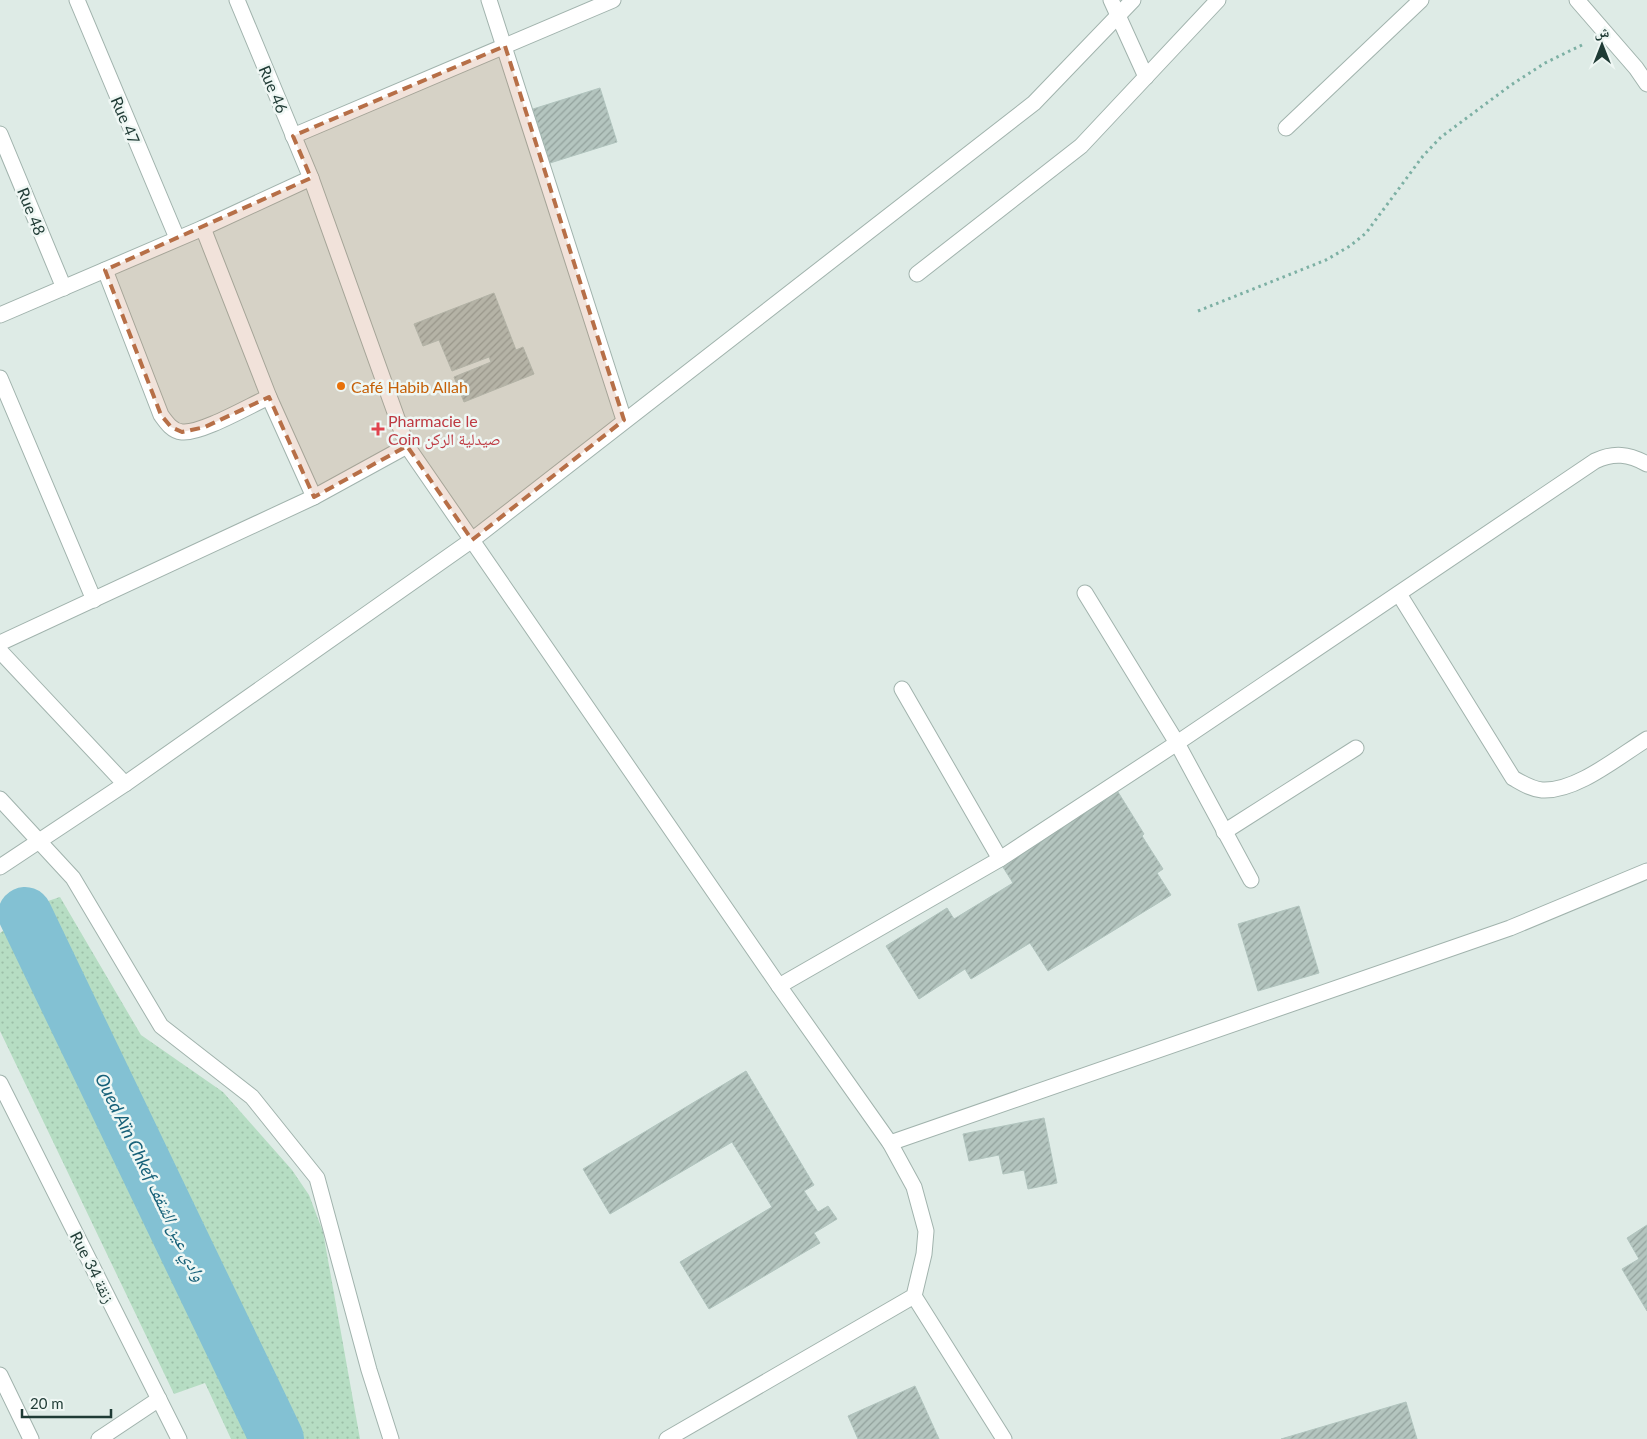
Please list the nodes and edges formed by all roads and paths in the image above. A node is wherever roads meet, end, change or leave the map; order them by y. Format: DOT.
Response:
graph roads {
  1 [pos="77,0"];
  2 [pos="237,0"];
  3 [pos="488,0"];
  4 [pos="614,0"];
  5 [pos="1111,0"];
  6 [pos="1133,0"];
  7 [pos="1218,0"];
  8 [pos="1421,0"];
  9 [pos="1577,0"];
  10 [pos="1118,16"];
  11 [pos="1607,34"];
  12 [pos="505,46"];
  13 [pos="1642,66"];
  14 [pos="1146,77"];
  15 [pos="1647,84"];
  16 [pos="1286,128"];
  17 [pos="0,134"];
  18 [pos="293,136"];
  19 [pos="310,178"];
  20 [pos="202,228"];
  21 [pos="177,238"];
  22 [pos="105,270"];
  23 [pos="917,274"];
  24 [pos="64,288"];
  25 [pos="1198,311"];
  26 [pos="0,315"];
  27 [pos="0,378"];
  28 [pos="268,397"];
  29 [pos="624,420"];
  30 [pos="407,446"];
  31 [pos="1647,464"];
  32 [pos="314,497"];
  33 [pos="472,540"];
  34 [pos="1085,593"];
  35 [pos="1399,594"];
  36 [pos="94,600"];
  37 [pos="0,643"];
  38 [pos="0,651"];
  39 [pos="902,689"];
  40 [pos="1647,740"];
  41 [pos="1177,743"];
  42 [pos="1356,748"];
  43 [pos="125,784"];
  44 [pos="0,799"];
  45 [pos="1224,832"];
  46 [pos="41,841"];
  47 [pos="1000,859"];
  48 [pos="0,867"];
  49 [pos="1647,871"];
  50 [pos="1251,880"];
  51 [pos="779,986"];
  52 [pos="2,1089"];
  53 [pos="890,1143"];
  54 [pos="914,1296"];
  55 [pos="0,1375"];
  56 [pos="159,1399"];
  57 [pos="31,1439"];
  58 [pos="99,1439"];
  59 [pos="179,1439"];
  60 [pos="391,1439"];
  61 [pos="667,1439"];
  62 [pos="1004,1439"];
  1 -- 21 [label="street, Rue 47"];
  2 -- 18 [label="street, Rue 46"];
  3 -- 12 [label="street"];
  4 -- 12 [label="street"];
  5 -- 10 [label="street"];
  6 -- 10 [label="street"];
  7 -- 14 [label="street"];
  8 -- 16 [label="street"];
  9 -- 11 [label="street"];
  10 -- 14 [label="street"];
  10 -- 29 [label="street"];
  11 -- 13 [label="street"];
  11 -- 25 [label="path"];
  12 -- 18 [label="street"];
  12 -- 29 [label="street"];
  13 -- 15 [label="street"];
  14 -- 23 [label="street"];
  17 -- 24 [label="street, Rue 48"];
  18 -- 19 [label="street, Rue 46"];
  19 -- 20 [label="street"];
  19 -- 30 [label="street, Rue 46"];
  20 -- 21 [label="street"];
  20 -- 28 [label="street"];
  21 -- 22 [label="street"];
  22 -- 24 [label="street"];
  22 -- 28 [label="street"];
  24 -- 26 [label="street"];
  27 -- 36 [label="street"];
  28 -- 32 [label="street"];
  29 -- 33 [label="street"];
  30 -- 32 [label="street"];
  30 -- 33 [label="street, Rue 46"];
  31 -- 35 [label="street"];
  32 -- 36 [label="street"];
  33 -- 43 [label="street"];
  33 -- 51 [label="street, Rue 46"];
  34 -- 41 [label="street"];
  35 -- 40 [label="street"];
  35 -- 41 [label="street"];
  36 -- 37 [label="street"];
  38 -- 43 [label="street"];
  39 -- 47 [label="street"];
  41 -- 45 [label="street"];
  41 -- 47 [label="street"];
  42 -- 45 [label="street"];
  43 -- 46 [label="street"];
  44 -- 46 [label="street"];
  45 -- 50 [label="street"];
  46 -- 48 [label="street"];
  46 -- 60 [label="street"];
  47 -- 51 [label="street"];
  49 -- 53 [label="street"];
  51 -- 53 [label="street, Rue 46"];
  52 -- 56 [label="street, Rue 34 زنقة"];
  53 -- 54 [label="street, Rue 46"];
  54 -- 61 [label="street"];
  54 -- 62 [label="street"];
  55 -- 57 [label="street"];
  56 -- 58 [label="street"];
  56 -- 59 [label="street, Rue 34 زنقة"];
}
